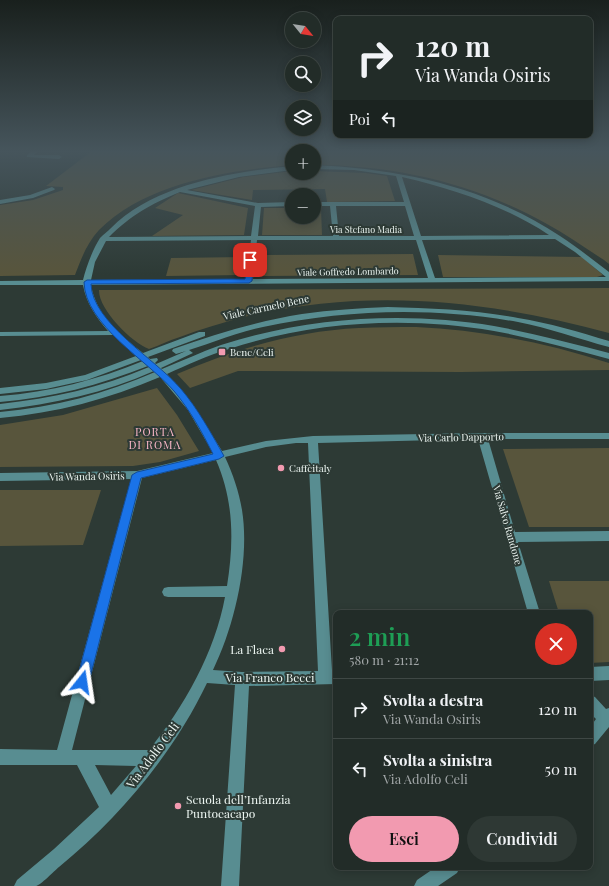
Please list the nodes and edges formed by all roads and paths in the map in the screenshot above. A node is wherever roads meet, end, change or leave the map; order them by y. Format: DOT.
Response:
graph roads {
  1 [pos="44,192"];
  2 [pos="174,192"];
  3 [pos="191,192"];
  4 [pos="404,192"];
  5 [pos="464,192"];
  6 [pos="0,202"];
  7 [pos="285,204"];
  8 [pos="321,204"];
  9 [pos="332,204"];
  10 [pos="407,204"];
  11 [pos="258,205"];
  12 [pos="558,237"];
  13 [pos="253,238"];
  14 [pos="336,238"];
  15 [pos="420,238"];
  16 [pos="103,239"];
  17 [pos="609,277"];
  18 [pos="432,279"];
  19 [pos="249,281"];
  20 [pos="87,282"];
  21 [pos="0,283"];
  22 [pos="256,319"];
  23 [pos="545,320"];
  24 [pos="270,325"];
  25 [pos="528,326"];
  26 [pos="0,334"];
  27 [pos="115,334"];
  28 [pos="266,335"];
  29 [pos="538,337"];
  30 [pos="609,337"];
  31 [pos="609,344"];
  32 [pos="609,350"];
  33 [pos="609,356"];
  34 [pos="152,365"];
  35 [pos="0,391"];
  36 [pos="47,397"];
  37 [pos="0,399"];
  38 [pos="0,407"];
  39 [pos="0,415"];
  40 [pos="482,436"];
  41 [pos="609,436"];
  42 [pos="313,439"];
  43 [pos="219,456"];
  44 [pos="137,475"];
  45 [pos="0,477"];
  46 [pos="609,536"];
  47 [pos="511,537"];
  48 [pos="233,591"];
  49 [pos="168,592"];
  50 [pos="533,610"];
  51 [pos="609,673"];
  52 [pos="593,674"];
  53 [pos="204,676"];
  54 [pos="331,677"];
  55 [pos="242,679"];
  56 [pos="593,704"];
  57 [pos="608,717"];
  58 [pos="593,735"];
  59 [pos="0,757"];
  60 [pos="63,757"];
  61 [pos="81,757"];
  62 [pos="152,758"];
  63 [pos="109,808"];
  64 [pos="447,870"];
  65 [pos="23,886"];
  66 [pos="230,886"];
  67 [pos="423,886"];
  1 -- 6 [label="street"];
  2 -- 16 [label="street"];
  3 -- 11 [label="street"];
  4 -- 10 [label="street"];
  5 -- 12 [label="street"];
  7 -- 11 [label="street"];
  8 -- 9 [label="street"];
  9 -- 10 [label="street"];
  9 -- 14 [label="street"];
  10 -- 15 [label="street"];
  11 -- 13 [label="street"];
  12 -- 15 [label="street, Via Stefano Madia"];
  12 -- 17 [label="street"];
  13 -- 14 [label="street, Via Stefano Madia"];
  13 -- 16 [label="street, Via Stefano Madia"];
  13 -- 19 [label="street"];
  14 -- 15 [label="street, Via Stefano Madia"];
  15 -- 18 [label="street"];
  16 -- 20 [label="street"];
  17 -- 18 [label="street, Viale Goffredo Lombardo"];
  18 -- 19 [label="street, Viale Goffredo Lombardo"];
  19 -- 20 [label="street, Viale Goffredo Lombardo"];
  20 -- 21 [label="street, Viale Goffredo Lombardo"];
  20 -- 27 [label="street, Via Adolfo Celi"];
  22 -- 23 [label="street, Viale Carmelo Bene"];
  22 -- 24 [label="street"];
  22 -- 34 [label="street, Viale Carmelo Bene"];
  23 -- 25 [label="street, Viale Carmelo Bene"];
  23 -- 30 [label="street, Viale Carmelo Bene"];
  24 -- 25 [label="street, Viale Carmelo Bene"];
  24 -- 28 [label="street"];
  24 -- 34 [label="street, Viale Carmelo Bene"];
  25 -- 29 [label="street, Viale Carmelo Bene"];
  25 -- 31 [label="street, Viale Carmelo Bene"];
  25 -- 32 [label="street, Viale Carmelo Bene"];
  26 -- 27 [label="street"];
  27 -- 34 [label="street, Via Adolfo Celi"];
  28 -- 29 [label="street, Viale Carmelo Bene"];
  28 -- 34 [label="street, Viale Carmelo Bene"];
  29 -- 33 [label="street, Viale Carmelo Bene"];
  34 -- 36 [label="street, Viale Carmelo Bene"];
  34 -- 36 [label="street, Viale Carmelo Bene"];
  34 -- 43 [label="street, Via Adolfo Celi"];
  35 -- 36 [label="street, Viale Carmelo Bene"];
  36 -- 37 [label="street, Viale Carmelo Bene"];
  36 -- 38 [label="street, Viale Carmelo Bene"];
  36 -- 39 [label="street, Viale Carmelo Bene"];
  40 -- 41 [label="street, Via Carlo Dapporto"];
  40 -- 42 [label="street, Via Carlo Dapporto"];
  40 -- 47 [label="street, Via Salvo Randone"];
  42 -- 43 [label="street, Via Carlo Dapporto"];
  42 -- 54 [label="street"];
  43 -- 44 [label="street, Via Wanda Osiris"];
  43 -- 48 [label="street, Via Adolfo Celi"];
  44 -- 45 [label="street, Via Wanda Osiris"];
  44 -- 60 [label="street"];
  46 -- 47 [label="street"];
  47 -- 50 [label="street, Via Salvo Randone"];
  48 -- 49 [label="street"];
  48 -- 53 [label="street, Via Adolfo Celi"];
  51 -- 52 [label="street"];
  53 -- 55 [label="street, Via Franco Becci"];
  53 -- 62 [label="street, Via Adolfo Celi"];
  54 -- 55 [label="street, Via Franco Becci"];
  55 -- 66 [label="street"];
  56 -- 57 [label="street"];
  57 -- 58 [label="street"];
  59 -- 60 [label="street"];
  60 -- 61 [label="street"];
  61 -- 62 [label="street"];
  61 -- 63 [label="street"];
  62 -- 63 [label="street, Via Adolfo Celi"];
  63 -- 65 [label="street, Via Adolfo Celi"];
  64 -- 67 [label="street"];
}
